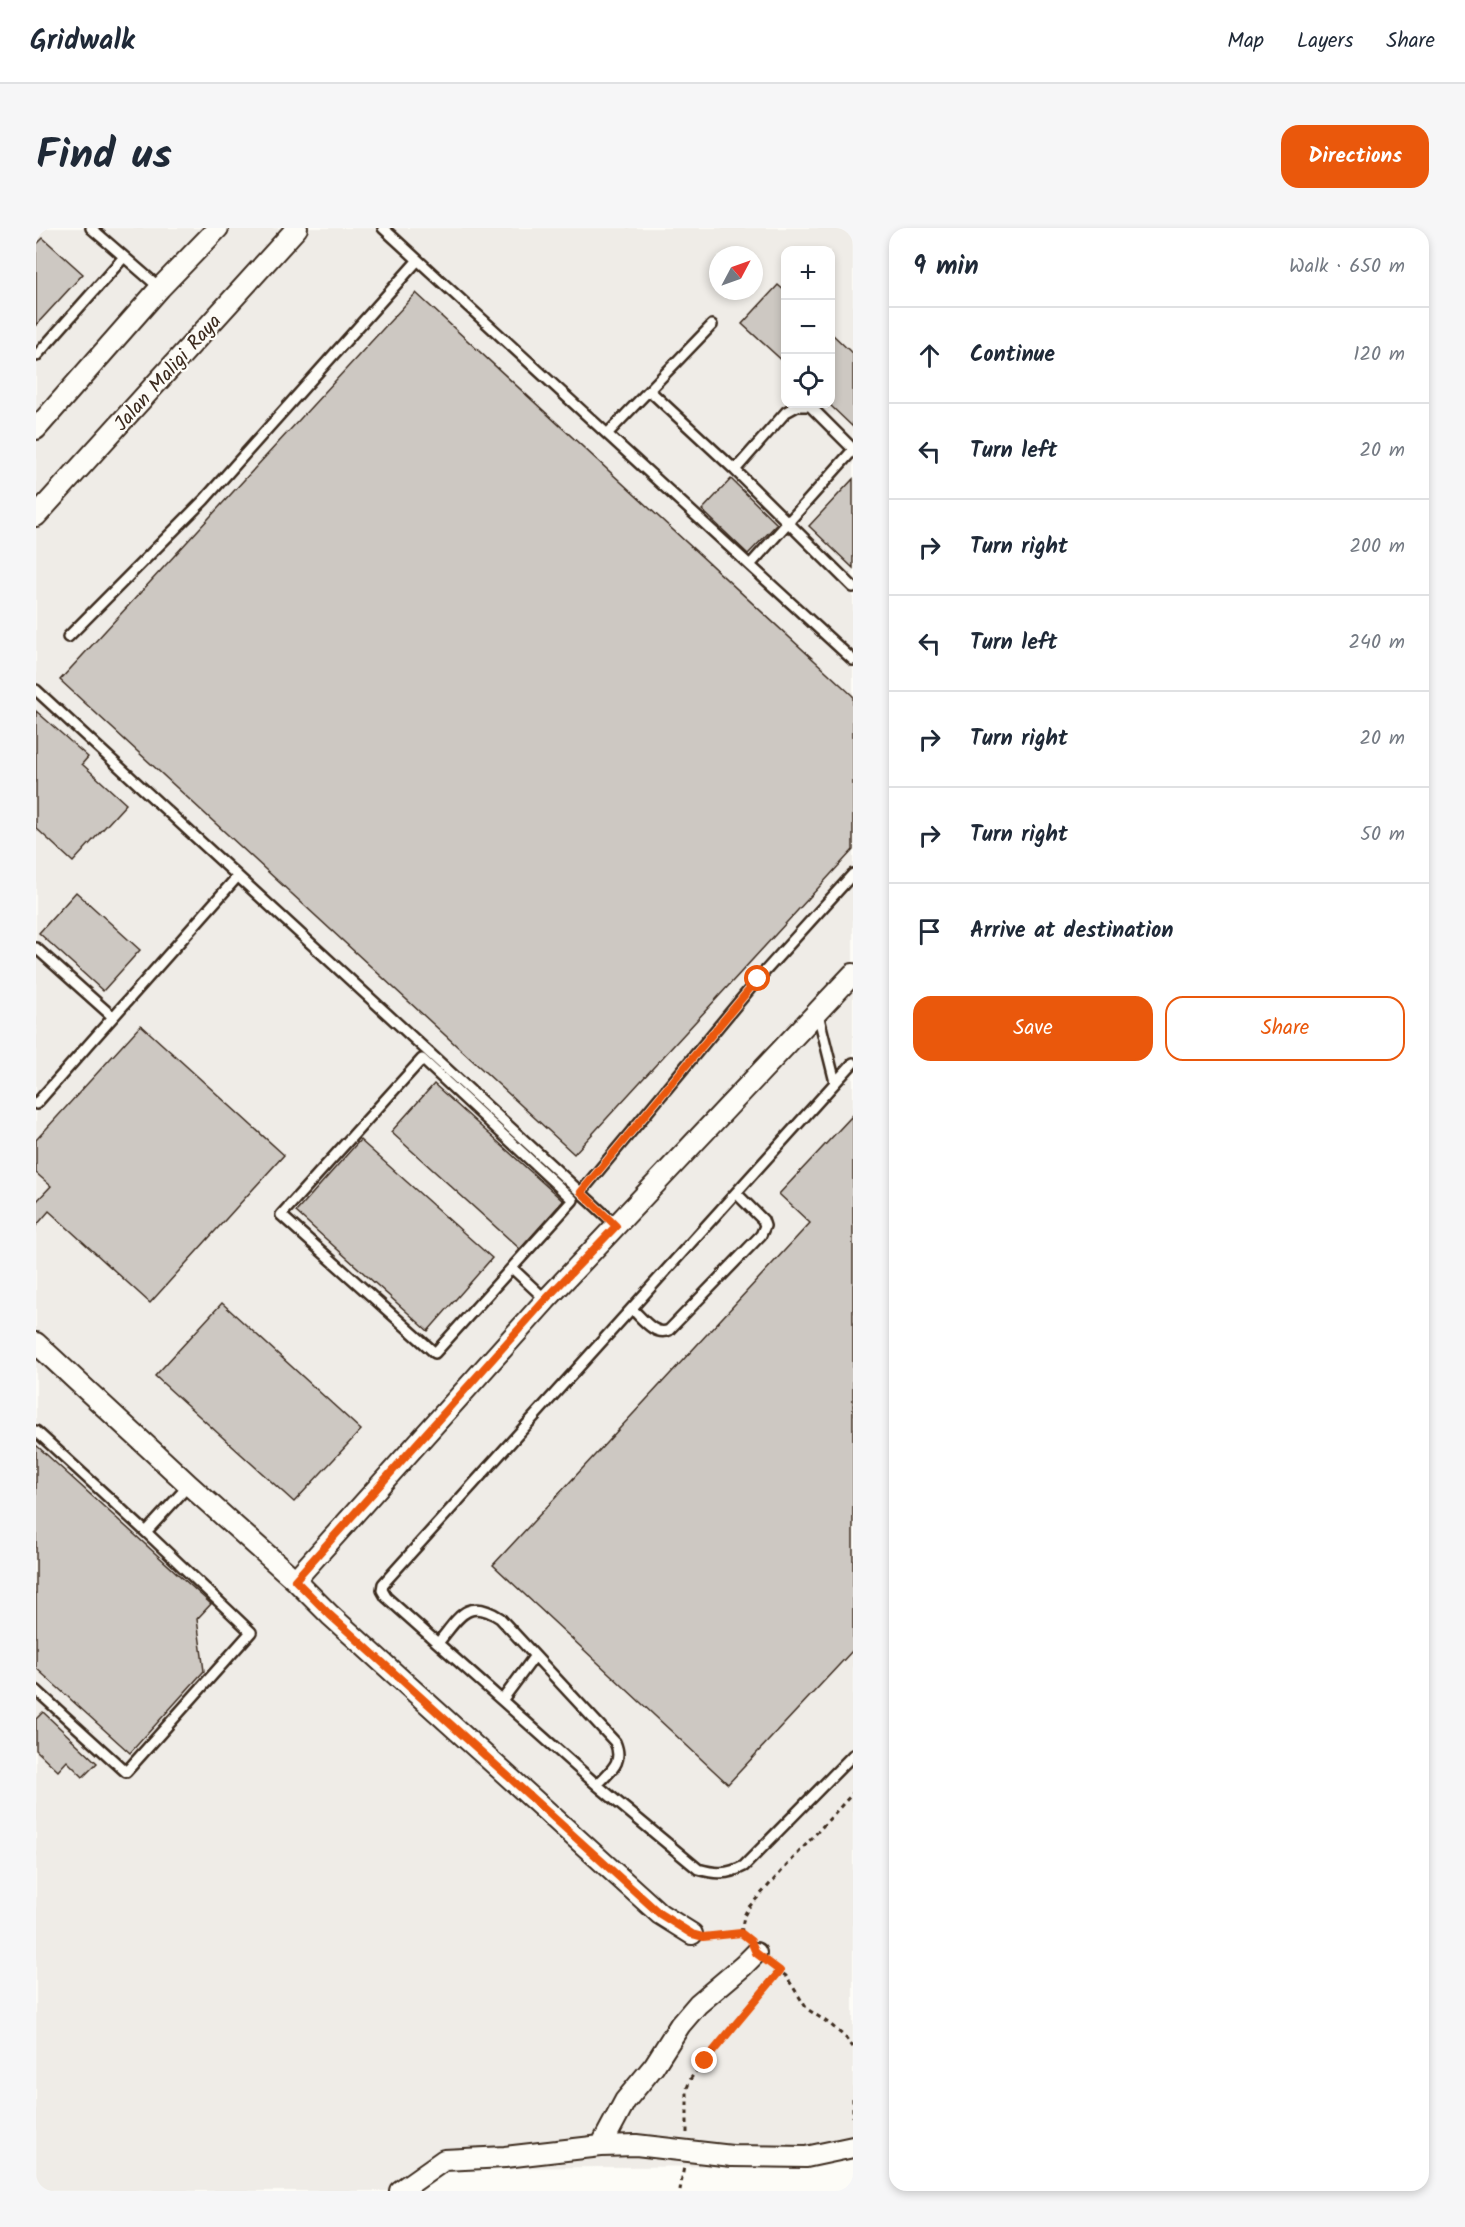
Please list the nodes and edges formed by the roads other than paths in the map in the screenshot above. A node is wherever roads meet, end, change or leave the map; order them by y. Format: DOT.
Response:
graph roads {
  1 [pos="91,228"];
  2 [pos="218,228"];
  3 [pos="297,228"];
  4 [pos="383,228"];
  5 [pos="124,257"];
  6 [pos="418,260"];
  7 [pos="160,288"];
  8 [pos="712,325"];
  9 [pos="36,356"];
  10 [pos="650,391"];
  11 [pos="36,429"];
  12 [pos="607,434"];
  13 [pos="853,449"];
  14 [pos="735,470"];
  15 [pos="36,516"];
  16 [pos="787,523"];
  17 [pos="750,565"];
  18 [pos="853,587"];
  19 [pos="68,637"];
  20 [pos="853,660"];
  21 [pos="36,690"];
  22 [pos="853,874"];
  23 [pos="238,876"];
  24 [pos="36,948"];
  25 [pos="853,974"];
  26 [pos="818,1014"];
  27 [pos="113,1017"];
  28 [pos="853,1063"];
  29 [pos="835,1082"];
  30 [pos="36,1104"];
  31 [pos="581,1192"];
  32 [pos="736,1194"];
  33 [pos="616,1226"];
  34 [pos="512,1268"];
  35 [pos="546,1299"];
  36 [pos="632,1310"];
  37 [pos="36,1343"];
  38 [pos="36,1431"];
  39 [pos="189,1485"];
  40 [pos="146,1532"];
  41 [pos="295,1580"];
  42 [pos="438,1643"];
  43 [pos="534,1658"];
  44 [pos="36,1690"];
  45 [pos="503,1699"];
  46 [pos="853,1755"];
  47 [pos="597,1785"];
  48 [pos="692,1934"];
  49 [pos="756,1953"];
  50 [pos="601,2146"];
  51 [pos="853,2147"];
  52 [pos="400,2191"];
  1 -- 5 [label="lane"];
  2 -- 7 [label="street"];
  3 -- 15 [label="street, Jalan Maligi Raya"];
  4 -- 6 [label="lane"];
  5 -- 7 [label="lane"];
  5 -- 9 [label="lane"];
  6 -- 12 [label="lane"];
  6 -- 19 [label="lane"];
  7 -- 11 [label="street"];
  8 -- 10 [label="lane"];
  10 -- 12 [label="lane"];
  10 -- 14 [label="lane"];
  12 -- 17 [label="lane"];
  13 -- 14 [label="lane"];
  13 -- 16 [label="lane"];
  14 -- 16 [label="lane"];
  16 -- 17 [label="lane"];
  16 -- 18 [label="lane"];
  17 -- 20 [label="lane"];
  21 -- 23 [label="lane"];
  22 -- 31 [label="lane"];
  23 -- 27 [label="lane"];
  23 -- 31 [label="lane"];
  24 -- 27 [label="lane"];
  25 -- 26 [label="street"];
  26 -- 29 [label="lane"];
  26 -- 33 [label="street"];
  27 -- 30 [label="lane"];
  28 -- 29 [label="lane"];
  29 -- 32 [label="lane"];
  31 -- 33 [label="lane"];
  32 -- 36 [label="lane"];
  32 -- 36 [label="lane"];
  33 -- 35 [label="street"];
  34 -- 34 [label="lane"];
  34 -- 35 [label="lane"];
  35 -- 41 [label="street"];
  36 -- 42 [label="lane"];
  37 -- 39 [label="street"];
  38 -- 40 [label="lane"];
  39 -- 40 [label="lane"];
  39 -- 41 [label="street"];
  40 -- 44 [label="lane"];
  41 -- 48 [label="street"];
  42 -- 43 [label="lane"];
  42 -- 45 [label="lane"];
  43 -- 45 [label="lane"];
  43 -- 47 [label="lane"];
  45 -- 47 [label="lane"];
  46 -- 47 [label="lane"];
  49 -- 50 [label="street"];
  50 -- 51 [label="street"];
  50 -- 52 [label="street"];
}
